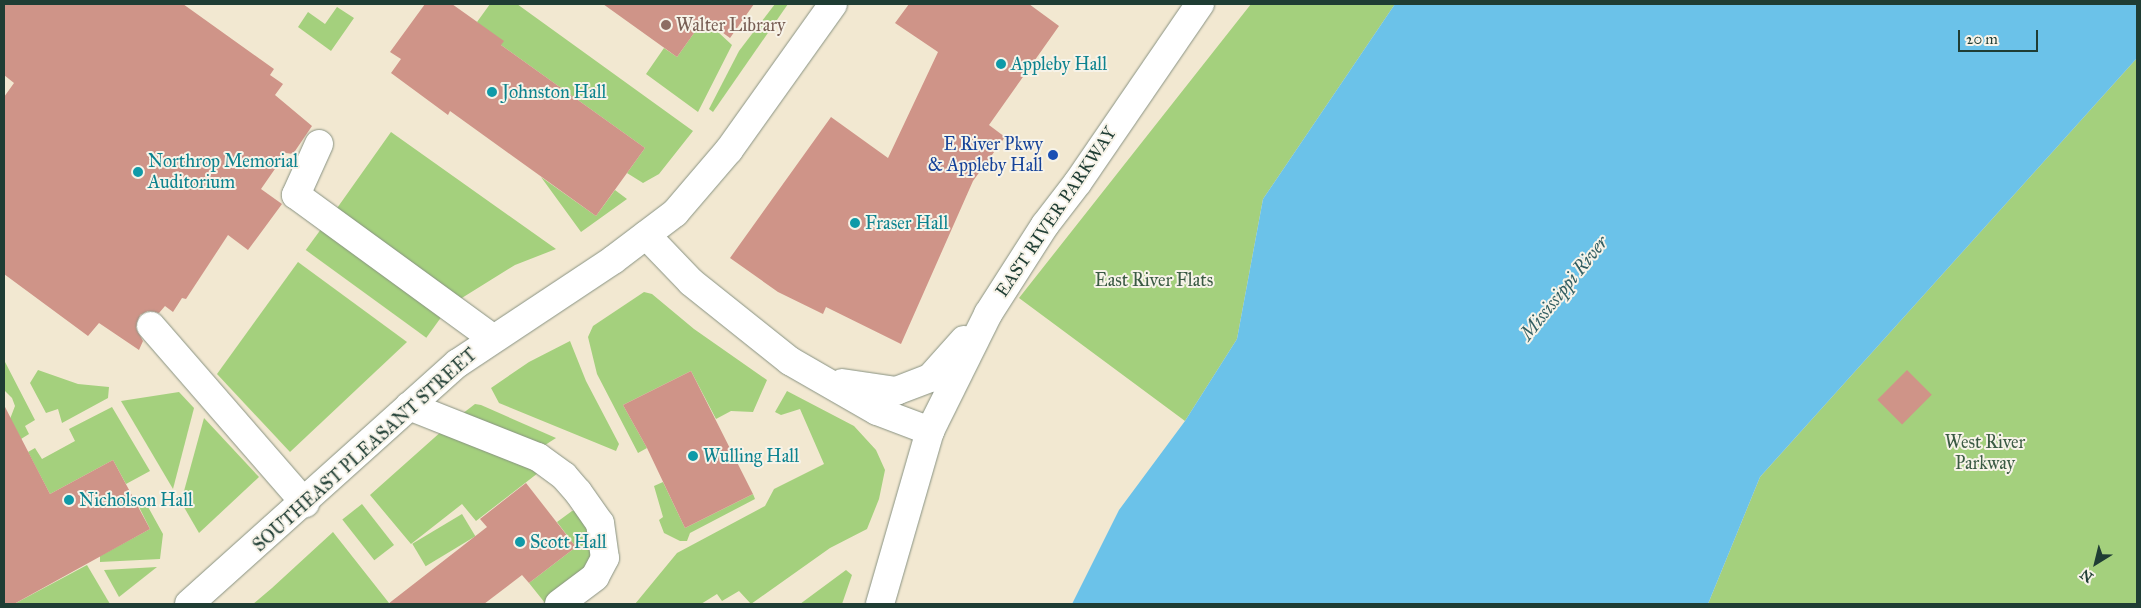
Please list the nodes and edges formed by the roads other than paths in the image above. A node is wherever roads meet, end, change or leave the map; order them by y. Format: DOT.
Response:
graph roads {
  1 [pos="833,4"];
  2 [pos="1200,4"];
  3 [pos="319,144"];
  4 [pos="646,235"];
  5 [pos="988,314"];
  6 [pos="159,326"];
  7 [pos="492,338"];
  8 [pos="821,380"];
  9 [pos="409,406"];
  10 [pos="930,432"];
  11 [pos="305,503"];
  12 [pos="189,604"];
  13 [pos="558,604"];
  14 [pos="880,604"];
  1 -- 4 [label="street, SOUTHEAST PLEASANT STREET"];
  2 -- 5 [label="street, EAST RIVER PARKWAY"];
  3 -- 7 [label="street"];
  4 -- 7 [label="street, SOUTHEAST PLEASANT STREET"];
  4 -- 8 [label="street"];
  5 -- 8 [label="street"];
  5 -- 10 [label="street, EAST RIVER PARKWAY"];
  6 -- 11 [label="street"];
  7 -- 9 [label="street, SOUTHEAST PLEASANT STREET"];
  8 -- 10 [label="street"];
  9 -- 11 [label="street, SOUTHEAST PLEASANT STREET"];
  9 -- 13 [label="street"];
  10 -- 14 [label="street, EAST RIVER PARKWAY"];
  11 -- 12 [label="street, SOUTHEAST PLEASANT STREET"];
}
